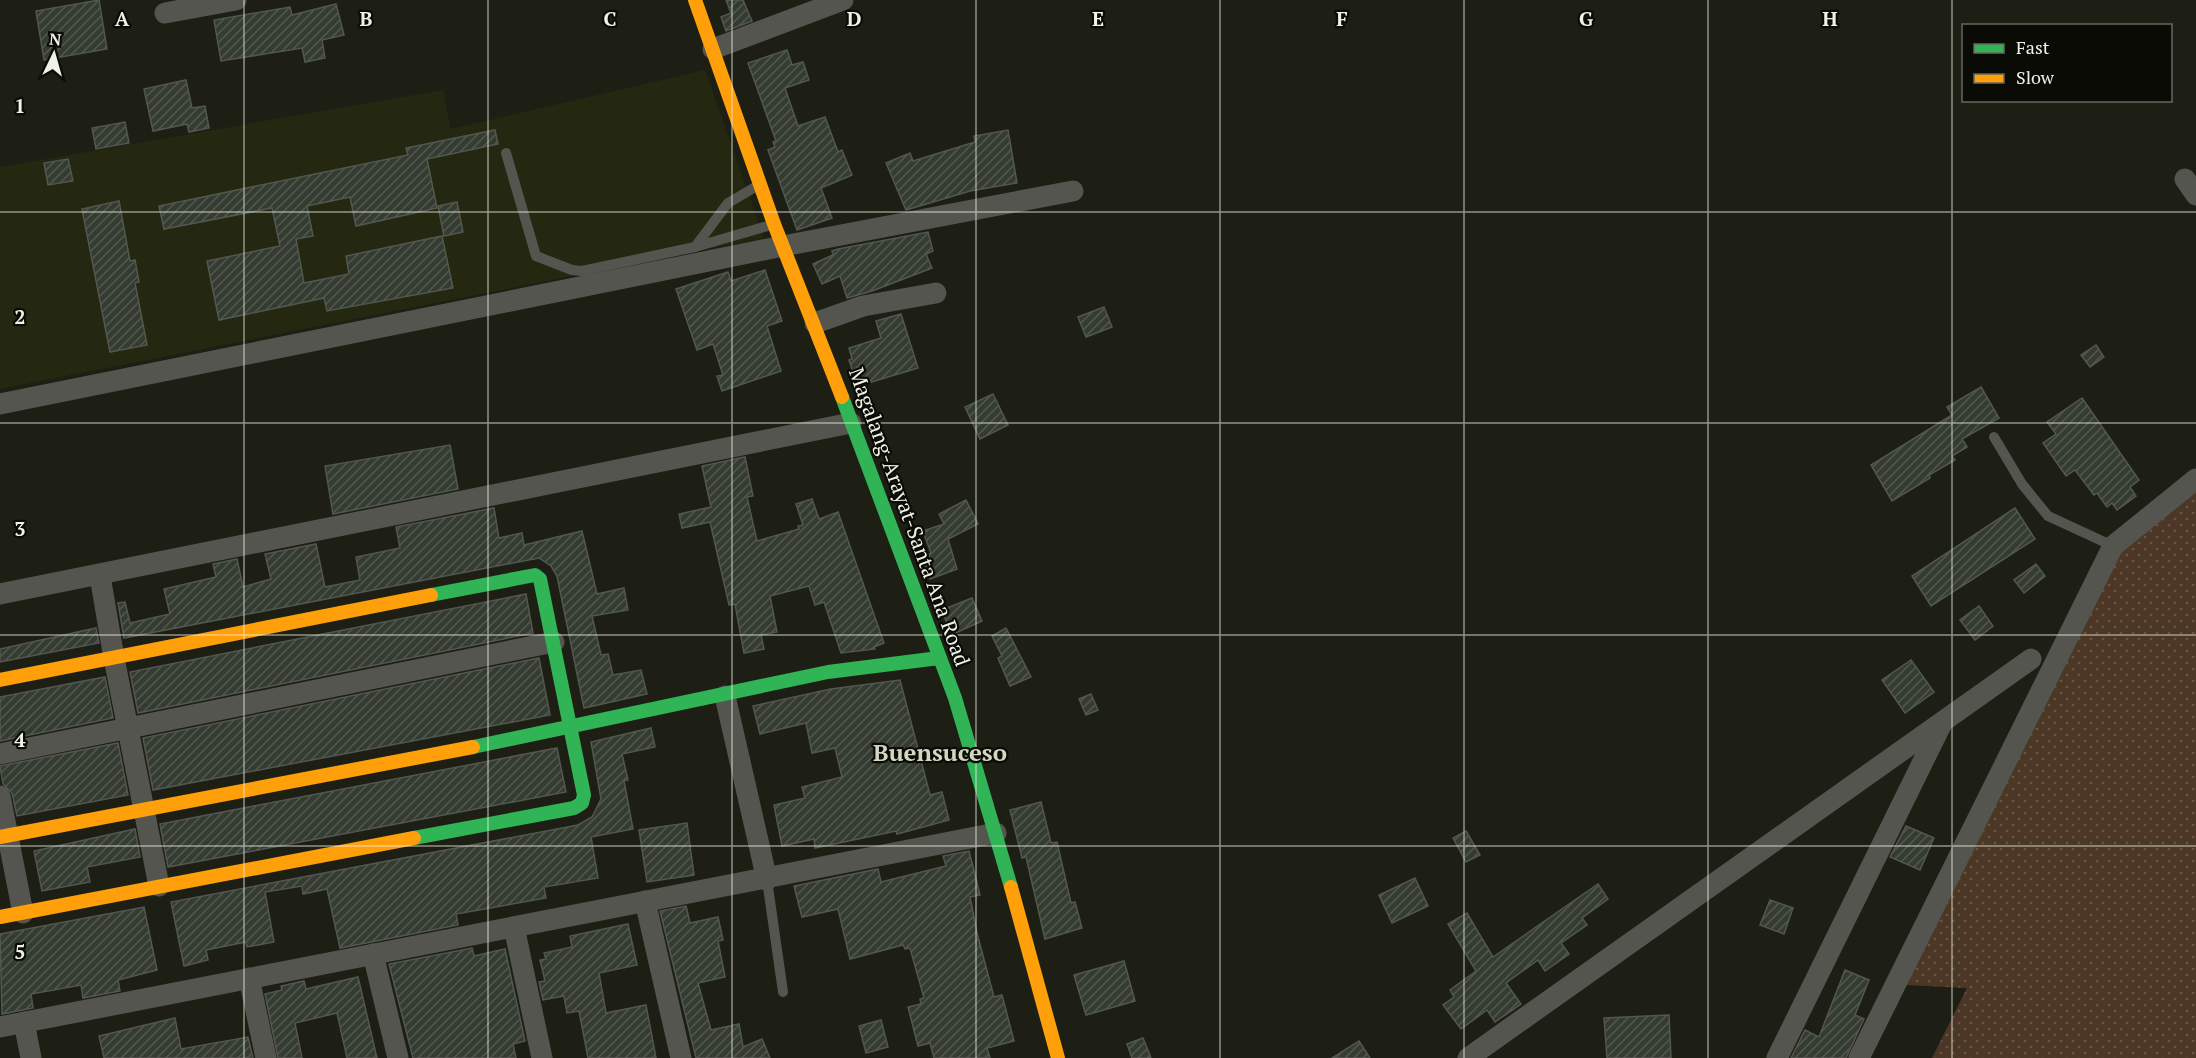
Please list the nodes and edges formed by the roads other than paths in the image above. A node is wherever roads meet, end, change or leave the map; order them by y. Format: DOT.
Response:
graph roads {
  1 [pos="236,0"];
  2 [pos="695,0"];
  3 [pos="843,0"];
  4 [pos="165,13"];
  5 [pos="713,50"];
  6 [pos="506,153"];
  7 [pos="760,185"];
  8 [pos="1073,191"];
  9 [pos="774,224"];
  10 [pos="783,246"];
  11 [pos="695,247"];
  12 [pos="936,293"];
  13 [pos="815,323"];
  14 [pos="0,405"];
  15 [pos="851,423"];
  16 [pos="1994,437"];
  17 [pos="2196,479"];
  18 [pos="2113,546"];
  19 [pos="100,576"];
  20 [pos="0,594"];
  21 [pos="555,642"];
  22 [pos="114,658"];
  23 [pos="939,658"];
  24 [pos="2031,659"];
  25 [pos="0,680"];
  26 [pos="725,696"];
  27 [pos="1941,723"];
  28 [pos="128,726"];
  29 [pos="572,728"];
  30 [pos="0,754"];
  31 [pos="0,796"];
  32 [pos="144,810"];
  33 [pos="996,833"];
  34 [pos="4,836"];
  35 [pos="767,880"];
  36 [pos="159,886"];
  37 [pos="645,902"];
  38 [pos="23,913"];
  39 [pos="0,917"];
  40 [pos="514,927"];
  41 [pos="373,954"];
  42 [pos="249,978"];
  43 [pos="783,992"];
  44 [pos="24,1022"];
  45 [pos="0,1027"];
  46 [pos="31,1058"];
  47 [pos="266,1058"];
  48 [pos="398,1058"];
  49 [pos="542,1058"];
  50 [pos="681,1058"];
  51 [pos="1058,1058"];
  52 [pos="1468,1058"];
  53 [pos="1777,1058"];
  54 [pos="1859,1058"];
  1 -- 4 [label="street"];
  2 -- 5 [label="street, Magalang-Arayat-Santa Ana Road"];
  3 -- 5 [label="street"];
  5 -- 7 [label="street, Magalang-Arayat-Santa Ana Road"];
  6 -- 11 [label="lane"];
  7 -- 9 [label="street, Magalang-Arayat-Santa Ana Road"];
  7 -- 11 [label="lane"];
  8 -- 10 [label="street"];
  9 -- 10 [label="street, Magalang-Arayat-Santa Ana Road"];
  9 -- 11 [label="lane"];
  10 -- 13 [label="street, Magalang-Arayat-Santa Ana Road"];
  10 -- 14 [label="street"];
  12 -- 13 [label="street"];
  13 -- 15 [label="street, Magalang-Arayat-Santa Ana Road"];
  15 -- 19 [label="street"];
  15 -- 23 [label="street, Magalang-Arayat-Santa Ana Road"];
  16 -- 18 [label="lane"];
  17 -- 18 [label="street"];
  18 -- 54 [label="street"];
  19 -- 20 [label="street"];
  19 -- 22 [label="street"];
  21 -- 22 [label="street"];
  21 -- 28 [label="street"];
  21 -- 29 [label="street"];
  22 -- 25 [label="street"];
  22 -- 28 [label="street"];
  23 -- 26 [label="street"];
  23 -- 33 [label="street, Magalang-Arayat-Santa Ana Road"];
  24 -- 27 [label="street"];
  26 -- 29 [label="street"];
  26 -- 35 [label="street"];
  27 -- 52 [label="street"];
  27 -- 53 [label="street"];
  28 -- 30 [label="street"];
  28 -- 32 [label="street"];
  29 -- 32 [label="street"];
  29 -- 36 [label="street"];
  31 -- 34 [label="street"];
  32 -- 34 [label="street"];
  32 -- 36 [label="street"];
  33 -- 35 [label="street"];
  33 -- 51 [label="street, Magalang-Arayat-Santa Ana Road"];
  34 -- 38 [label="street"];
  35 -- 37 [label="street"];
  35 -- 43 [label="lane"];
  36 -- 38 [label="street"];
  37 -- 40 [label="street"];
  37 -- 50 [label="street"];
  38 -- 39 [label="street"];
  40 -- 41 [label="street"];
  40 -- 49 [label="street"];
  41 -- 42 [label="street"];
  41 -- 48 [label="street"];
  42 -- 44 [label="street"];
  42 -- 47 [label="street"];
  44 -- 45 [label="street"];
  44 -- 46 [label="street"];
}
